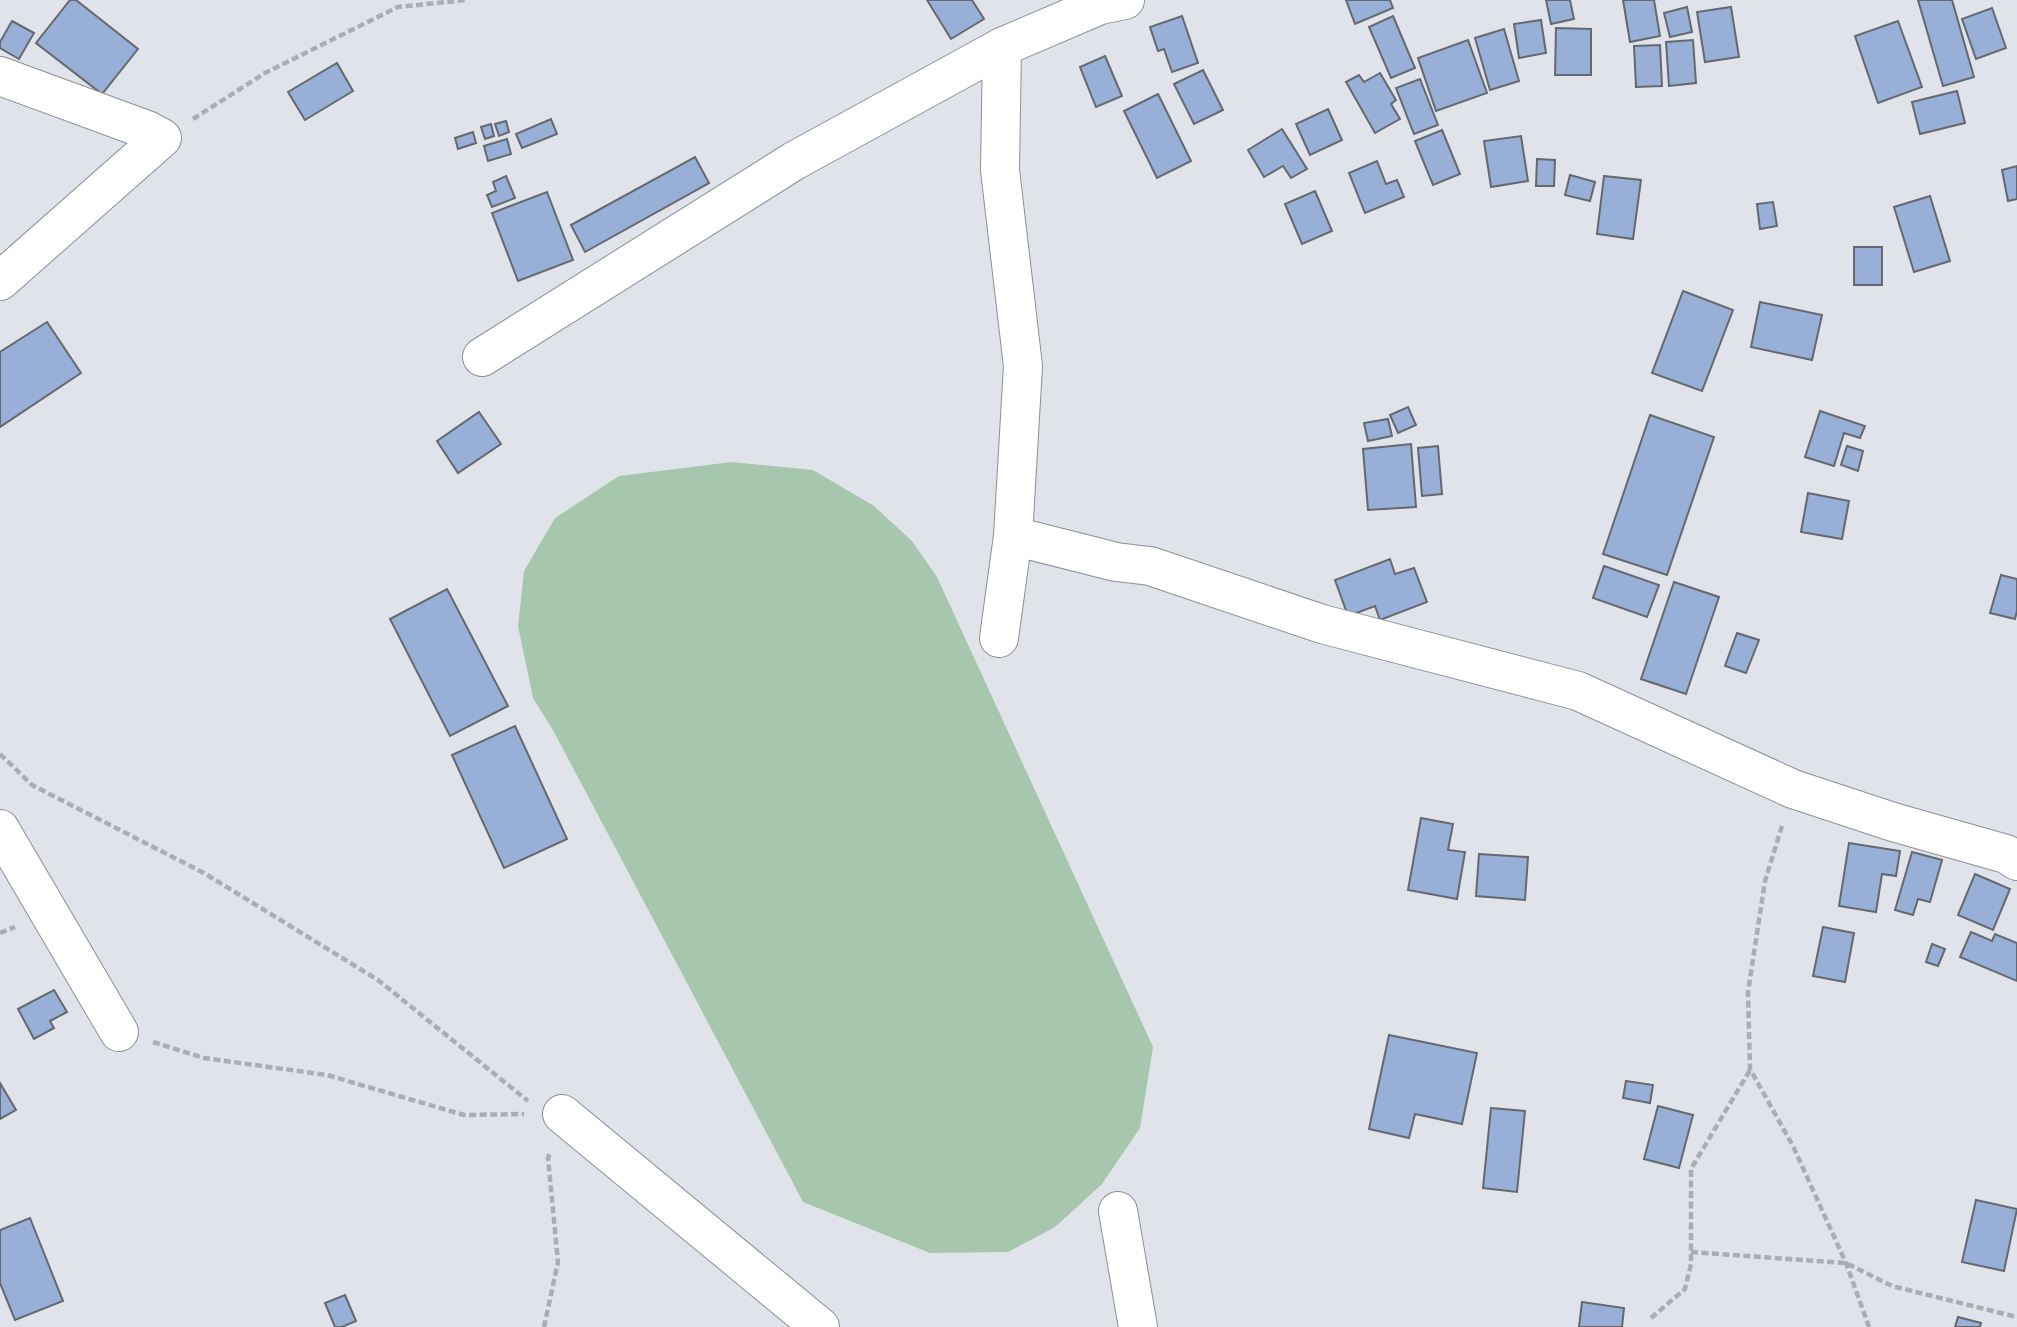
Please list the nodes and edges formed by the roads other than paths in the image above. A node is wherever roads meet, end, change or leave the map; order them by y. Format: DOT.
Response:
graph roads {
  1 [pos="1125,0"];
  2 [pos="1002,47"];
  3 [pos="0,76"];
  4 [pos="0,281"];
  5 [pos="482,357"];
  6 [pos="1013,536"];
  7 [pos="999,638"];
  8 [pos="0,830"];
  9 [pos="2017,861"];
  10 [pos="119,1032"];
  11 [pos="562,1114"];
  12 [pos="1118,1211"];
  13 [pos="820,1327"];
  14 [pos="1138,1327"];
  1 -- 2 [label="street"];
  2 -- 5 [label="street"];
  2 -- 6 [label="street"];
  3 -- 4 [label="street"];
  6 -- 7 [label="street"];
  6 -- 9 [label="street"];
  8 -- 10 [label="street"];
  11 -- 13 [label="street"];
  12 -- 14 [label="street"];
}
